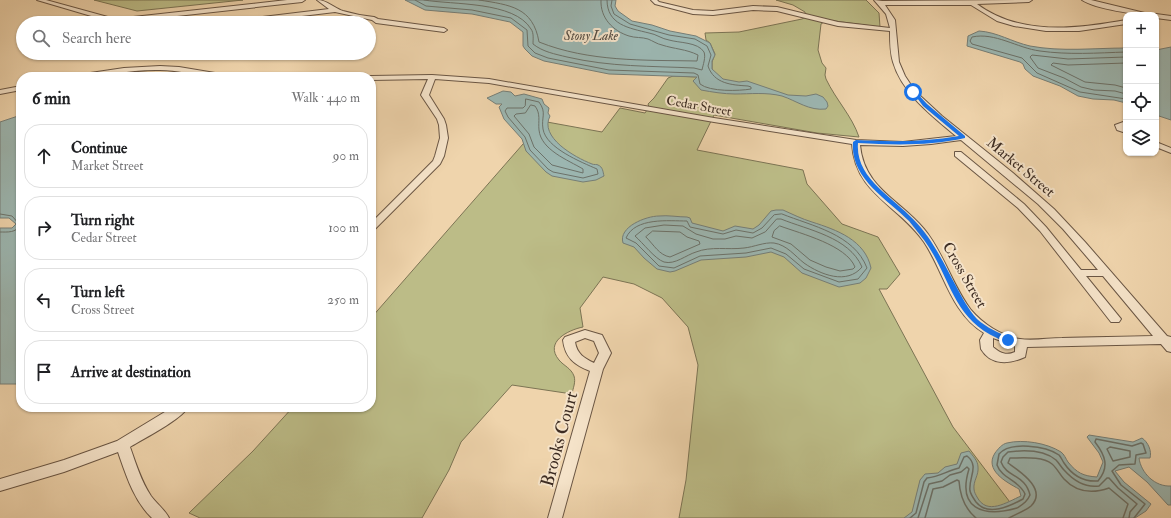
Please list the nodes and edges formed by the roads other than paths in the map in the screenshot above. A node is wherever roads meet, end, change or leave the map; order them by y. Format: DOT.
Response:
graph roads {
  1 [pos="40,0"];
  2 [pos="302,0"];
  3 [pos="320,0"];
  4 [pos="654,0"];
  5 [pos="1029,0"];
  6 [pos="1085,0"];
  7 [pos="970,1"];
  8 [pos="879,2"];
  9 [pos="335,10"];
  10 [pos="1135,12"];
  11 [pos="97,16"];
  12 [pos="160,16"];
  13 [pos="287,16"];
  14 [pos="356,16"];
  15 [pos="1159,16"];
  16 [pos="1171,18"];
  17 [pos="376,21"];
  18 [pos="1123,22"];
  19 [pos="444,30"];
  20 [pos="893,30"];
  21 [pos="111,72"];
  22 [pos="194,72"];
  23 [pos="432,77"];
  24 [pos="376,78"];
  25 [pos="16,89"];
  26 [pos="0,92"];
  27 [pos="963,137"];
  28 [pos="856,142"];
  29 [pos="1159,145"];
  30 [pos="1171,151"];
  31 [pos="958,154"];
  32 [pos="1016,180"];
  33 [pos="994,183"];
  34 [pos="376,223"];
  35 [pos="1080,273"];
  36 [pos="1106,274"];
  37 [pos="1116,319"];
  38 [pos="990,332"];
  39 [pos="1167,340"];
  40 [pos="1021,343"];
  41 [pos="1171,348"];
  42 [pos="597,369"];
  43 [pos="175,412"];
  44 [pos="122,445"];
  45 [pos="0,485"];
  46 [pos="162,518"];
  47 [pos="556,518"];
  1 -- 11 [label="street"];
  2 -- 12 [label="street"];
  3 -- 9 [label="street"];
  4 -- 20 [label="street"];
  5 -- 7 [label="street"];
  6 -- 10 [label="street"];
  7 -- 8 [label="street"];
  7 -- 18 [label="street"];
  8 -- 20 [label="street, Market Street"];
  9 -- 13 [label="street"];
  9 -- 14 [label="street"];
  15 -- 16 [label="street"];
  17 -- 19 [label="street"];
  20 -- 27 [label="street, Market Street"];
  21 -- 22 [label="street"];
  23 -- 24 [label="street, Cedar Street"];
  23 -- 28 [label="street, Cedar Street"];
  23 -- 34 [label="street"];
  25 -- 26 [label="street"];
  27 -- 28 [label="street, Cedar Street"];
  27 -- 32 [label="street, Market Street"];
  28 -- 38 [label="street, Cross Street"];
  29 -- 30 [label="street"];
  31 -- 33 [label="street"];
  32 -- 33 [label="street"];
  32 -- 36 [label="street, Market Street"];
  33 -- 35 [label="street"];
  35 -- 36 [label="street"];
  35 -- 37 [label="street"];
  36 -- 39 [label="street, Market Street"];
  38 -- 40 [label="street, Cross Street"];
  38 -- 40 [label="street"];
  39 -- 40 [label="street, Cross Street"];
  39 -- 41 [label="street, Market Street"];
  42 -- 47 [label="street, Brooks Court"];
  43 -- 44 [label="street"];
  44 -- 45 [label="street"];
  44 -- 46 [label="street"];
}
